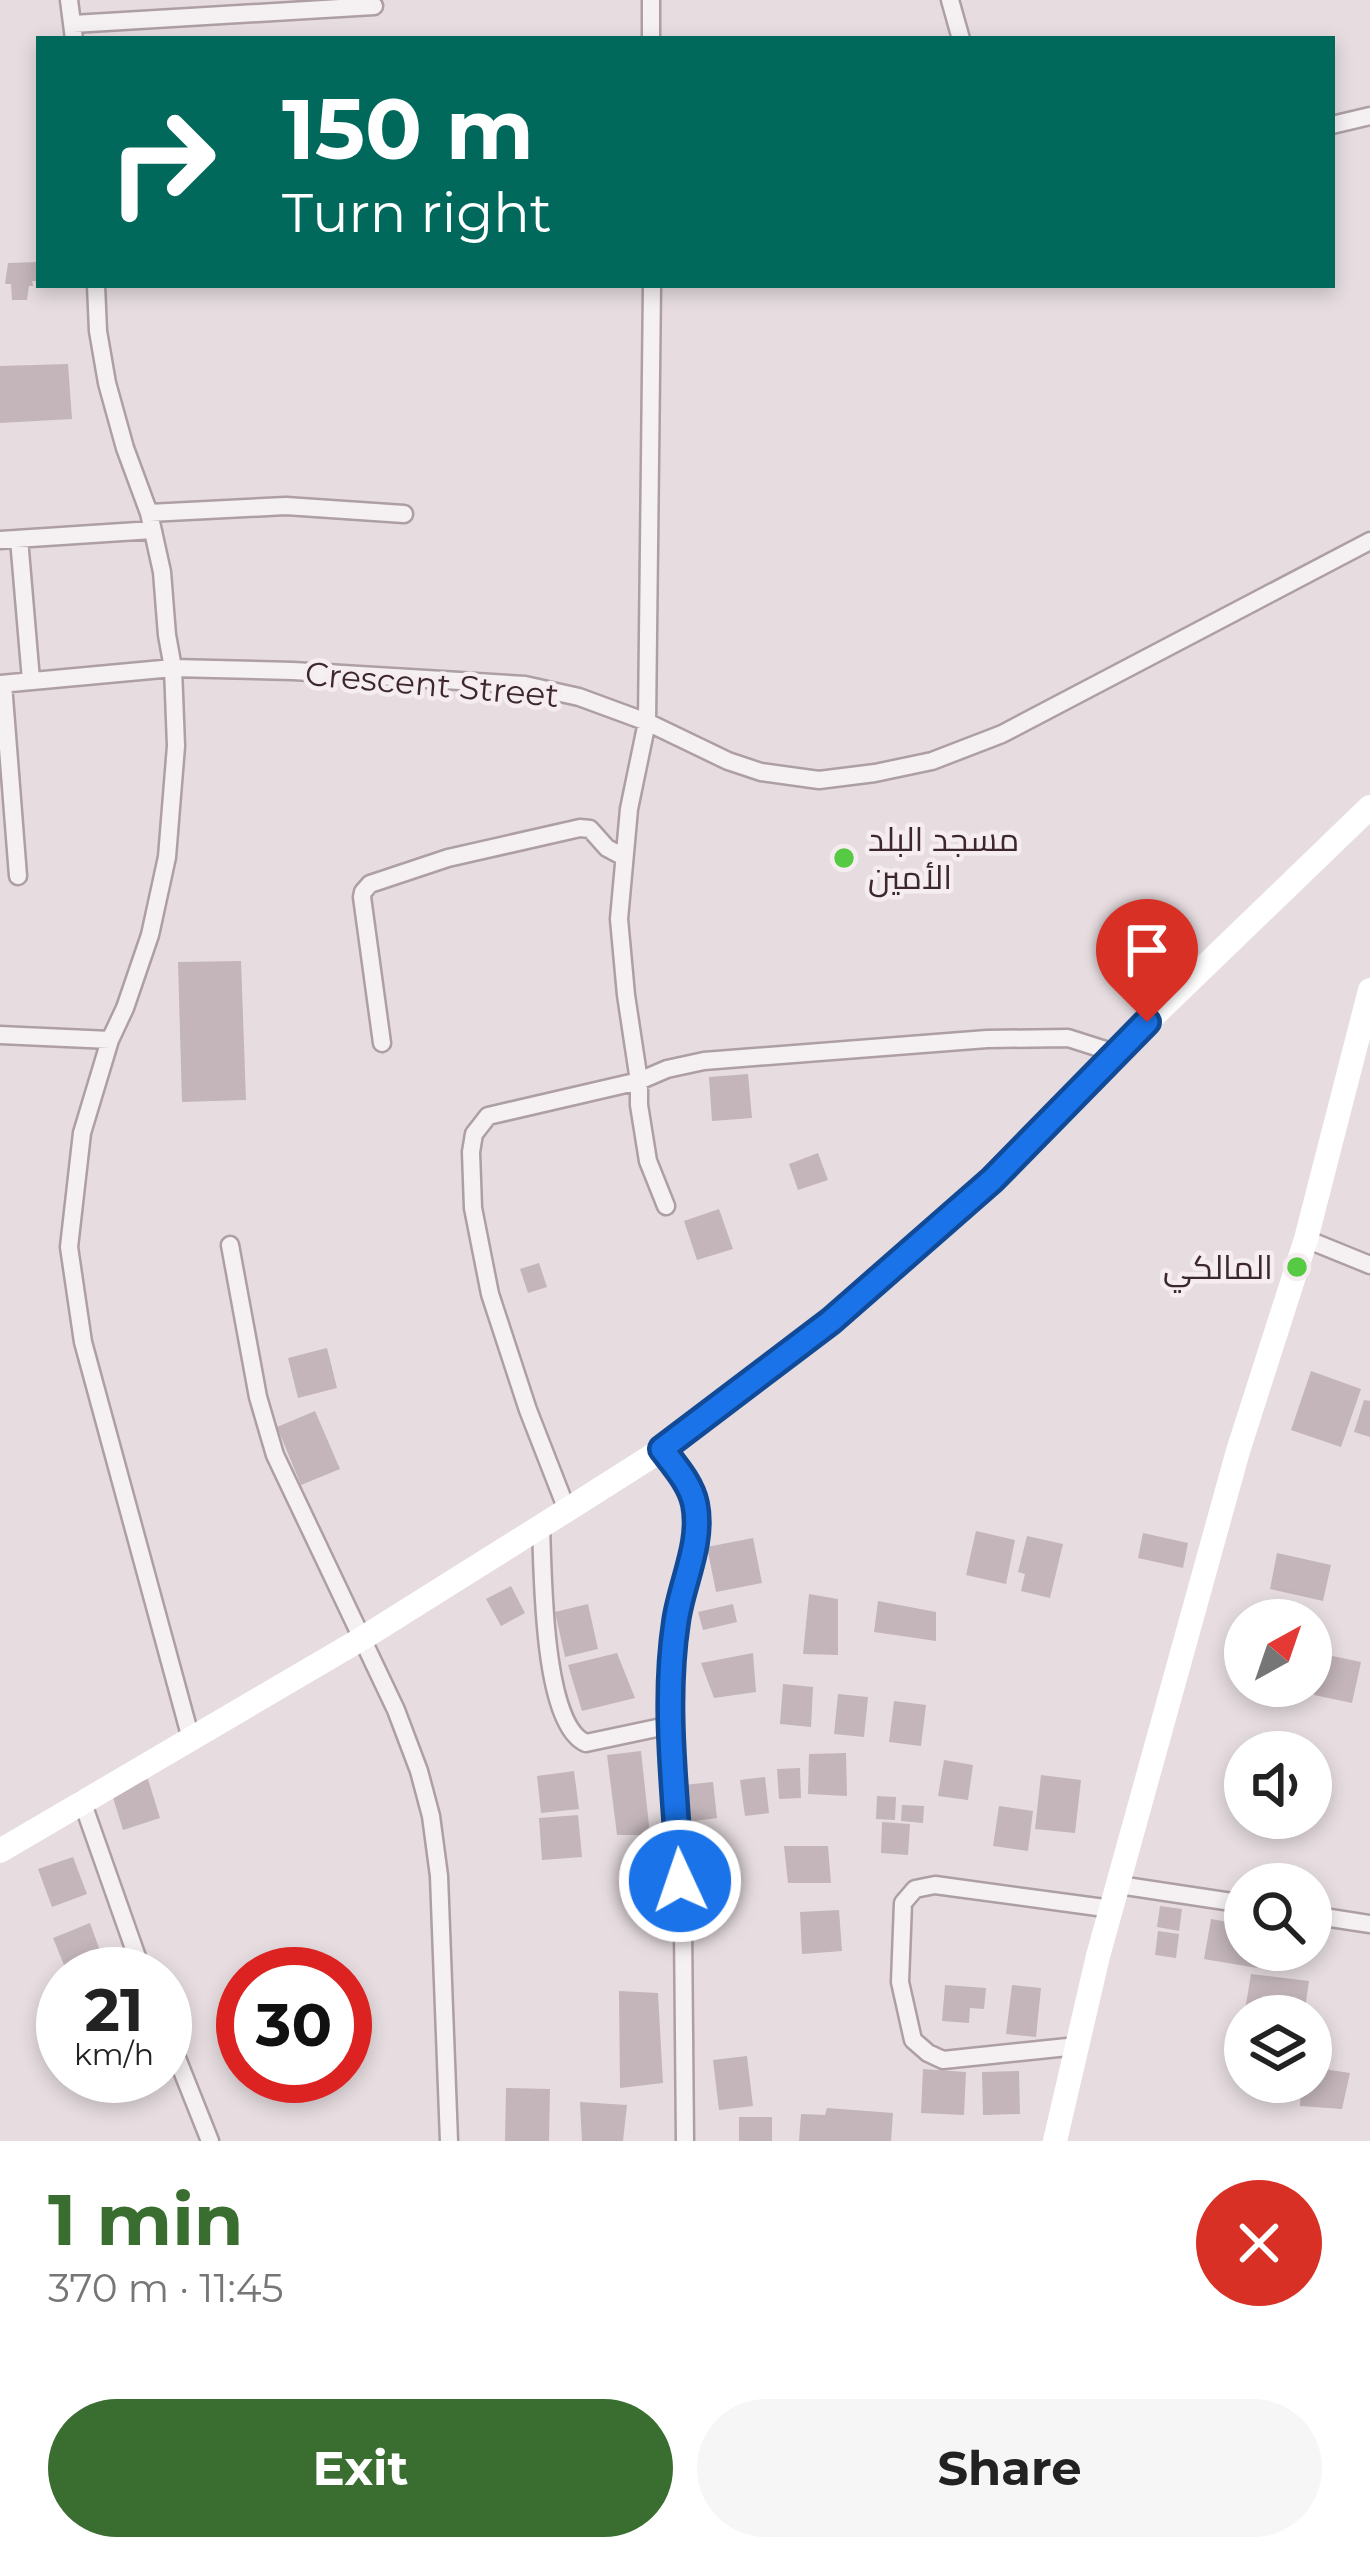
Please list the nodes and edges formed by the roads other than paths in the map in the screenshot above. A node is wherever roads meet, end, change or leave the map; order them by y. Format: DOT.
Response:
graph roads {
  1 [pos="69,0"];
  2 [pos="651,0"];
  3 [pos="950,0"];
  4 [pos="374,6"];
  5 [pos="74,32"];
  6 [pos="651,36"];
  7 [pos="960,36"];
  8 [pos="1370,116"];
  9 [pos="1335,123"];
  10 [pos="96,288"];
  11 [pos="652,288"];
  12 [pos="404,514"];
  13 [pos="151,522"];
  14 [pos="10,539"];
  15 [pos="1370,541"];
  16 [pos="173,668"];
  17 [pos="31,680"];
  18 [pos="2,684"];
  19 [pos="647,722"];
  20 [pos="1370,807"];
  21 [pos="624,857"];
  22 [pos="18,876"];
  23 [pos="1370,990"];
  24 [pos="0,1035"];
  25 [pos="110,1040"];
  26 [pos="382,1043"];
  27 [pos="1115,1053"];
  28 [pos="639,1082"];
  29 [pos="665,1206"];
  30 [pos="1306,1239"];
  31 [pos="230,1245"];
  32 [pos="1370,1265"];
  33 [pos="662,1449"];
  34 [pos="567,1510"];
  35 [pos="541,1527"];
  36 [pos="363,1638"];
  37 [pos="671,1725"];
  38 [pos="190,1738"];
  39 [pos="82,1801"];
  40 [pos="0,1851"];
  41 [pos="1115,1897"];
  42 [pos="1224,1903"];
  43 [pos="1332,1918"];
  44 [pos="1370,1924"];
  45 [pos="133,1947"];
  46 [pos="1077,2046"];
  47 [pos="192,2096"];
  48 [pos="210,2141"];
  49 [pos="449,2141"];
  50 [pos="685,2141"];
  51 [pos="1055,2141"];
  1 -- 5 [label="street"];
  2 -- 6 [label="street"];
  3 -- 7 [label="street"];
  4 -- 5 [label="street"];
  8 -- 9 [label="street"];
  10 -- 13 [label="street"];
  11 -- 19 [label="street"];
  12 -- 13 [label="street"];
  13 -- 14 [label="street"];
  13 -- 16 [label="street"];
  14 -- 17 [label="street"];
  15 -- 19 [label="street, Crescent Street"];
  16 -- 17 [label="street, Crescent Street"];
  16 -- 19 [label="street, Crescent Street"];
  16 -- 25 [label="street"];
  17 -- 18 [label="street, Crescent Street"];
  18 -- 22 [label="street"];
  19 -- 21 [label="street"];
  20 -- 27 [label="street"];
  21 -- 26 [label="street"];
  21 -- 28 [label="street"];
  23 -- 30 [label="street"];
  24 -- 25 [label="street"];
  25 -- 38 [label="street"];
  27 -- 28 [label="street"];
  27 -- 33 [label="street"];
  28 -- 29 [label="street"];
  28 -- 34 [label="street"];
  30 -- 32 [label="street"];
  30 -- 41 [label="street"];
  31 -- 36 [label="street"];
  33 -- 34 [label="street"];
  33 -- 37 [label="street"];
  34 -- 35 [label="street"];
  35 -- 36 [label="street"];
  35 -- 37 [label="street"];
  36 -- 38 [label="street"];
  36 -- 49 [label="street"];
  37 -- 50 [label="street"];
  38 -- 39 [label="street"];
  39 -- 40 [label="street"];
  39 -- 45 [label="street"];
  41 -- 42 [label="street"];
  41 -- 46 [label="street"];
  41 -- 46 [label="street"];
  43 -- 44 [label="street"];
  46 -- 51 [label="street"];
  47 -- 48 [label="street"];
}
